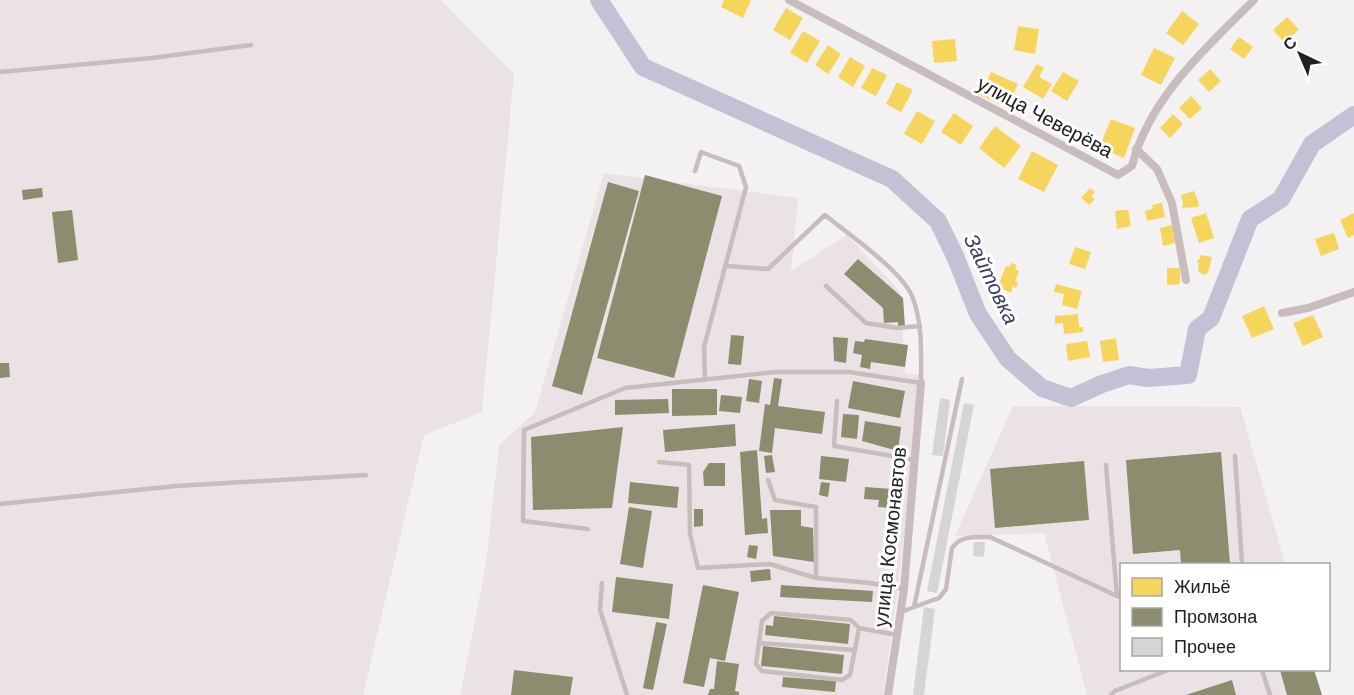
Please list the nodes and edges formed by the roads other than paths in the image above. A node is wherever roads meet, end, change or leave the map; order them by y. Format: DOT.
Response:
graph roads {
  1 [pos="789,0"];
  2 [pos="1254,0"];
  3 [pos="251,45"];
  4 [pos="0,72"];
  5 [pos="1136,149"];
  6 [pos="695,171"];
  7 [pos="726,266"];
  8 [pos="1186,280"];
  9 [pos="826,286"];
  10 [pos="1354,292"];
  11 [pos="1282,313"];
  12 [pos="920,326"];
  13 [pos="962,379"];
  14 [pos="705,380"];
  15 [pos="921,383"];
  16 [pos="837,401"];
  17 [pos="1235,456"];
  18 [pos="915,460"];
  19 [pos="659,462"];
  20 [pos="1106,465"];
  21 [pos="366,475"];
  22 [pos="768,480"];
  23 [pos="0,504"];
  24 [pos="588,529"];
  25 [pos="1242,563"];
  26 [pos="816,578"];
  27 [pos="602,583"];
  28 [pos="904,589"];
  29 [pos="1120,597"];
  30 [pos="914,607"];
  31 [pos="901,612"];
  32 [pos="859,627"];
  33 [pos="897,635"];
  34 [pos="759,643"];
  35 [pos="855,650"];
  36 [pos="1163,671"];
  37 [pos="1263,671"];
  38 [pos="627,695"];
  39 [pos="888,695"];
  40 [pos="1111,695"];
  41 [pos="1270,695"];
  1 -- 5 [label="street, улица Чеверёва"];
  2 -- 5 [label="street, улица Чеверёва"];
  3 -- 4 [label="lane"];
  5 -- 8 [label="street"];
  6 -- 7 [label="lane"];
  7 -- 12 [label="lane"];
  7 -- 14 [label="lane"];
  9 -- 12 [label="lane"];
  10 -- 11 [label="street"];
  12 -- 15 [label="lane"];
  13 -- 30 [label="lane"];
  14 -- 15 [label="lane"];
  14 -- 24 [label="lane"];
  15 -- 18 [label="street, улица Космонавтов"];
  16 -- 18 [label="lane"];
  17 -- 25 [label="lane"];
  18 -- 28 [label="street, улица Космонавтов"];
  19 -- 26 [label="lane"];
  20 -- 29 [label="lane"];
  21 -- 23 [label="lane"];
  22 -- 26 [label="lane"];
  26 -- 28 [label="lane"];
  27 -- 38 [label="lane"];
  28 -- 31 [label="street, улица Космонавтов"];
  29 -- 30 [label="lane"];
  30 -- 31 [label="lane"];
  31 -- 33 [label="street, улица Космонавтов"];
  32 -- 33 [label="lane"];
  32 -- 34 [label="lane"];
  32 -- 35 [label="lane"];
  33 -- 39 [label="street, улица Космонавтов"];
  34 -- 35 [label="lane"];
  34 -- 35 [label="lane"];
  36 -- 40 [label="lane"];
  37 -- 41 [label="lane"];
}
